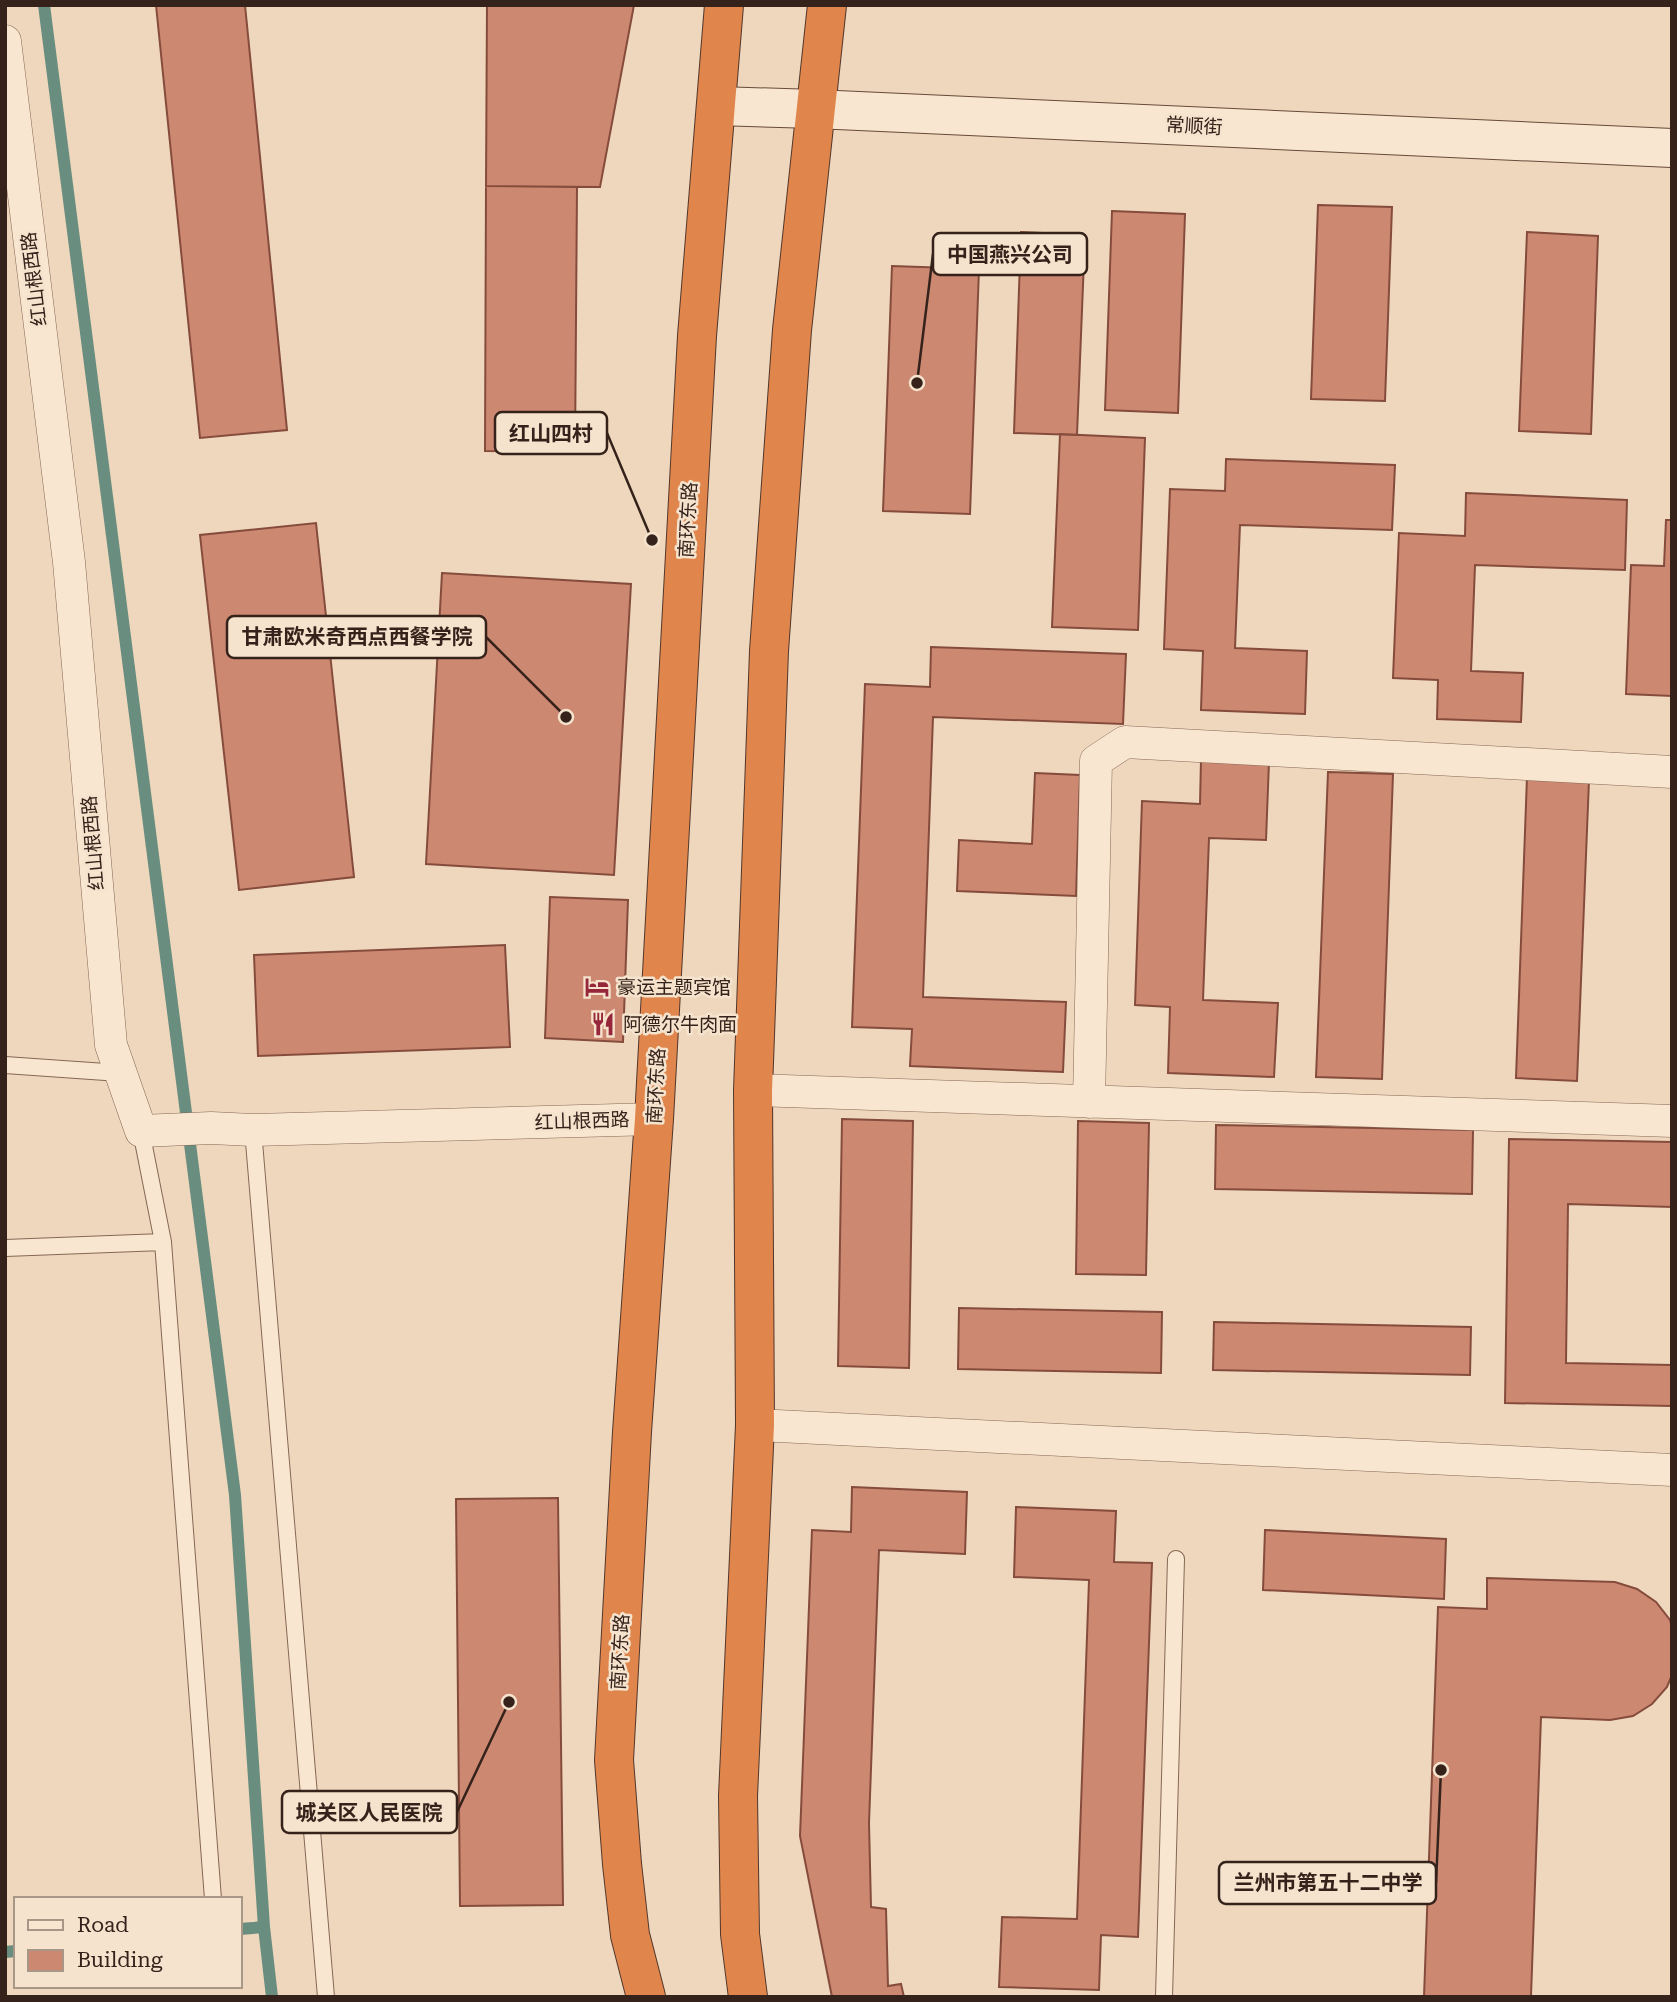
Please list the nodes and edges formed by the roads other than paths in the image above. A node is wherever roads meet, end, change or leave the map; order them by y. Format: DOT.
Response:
graph roads {
  1 [pos="724,5"];
  2 [pos="827,5"];
  3 [pos="5,41"];
  4 [pos="717,106"];
  5 [pos="815,109"];
  6 [pos="1672,148"];
  7 [pos="1672,772"];
  8 [pos="5,1065"];
  9 [pos="120,1073"];
  10 [pos="753,1090"];
  11 [pos="1089,1102"];
  12 [pos="654,1119"];
  13 [pos="1672,1121"];
  14 [pos="253,1130"];
  15 [pos="141,1131"];
  16 [pos="163,1242"];
  17 [pos="5,1248"];
  18 [pos="755,1425"];
  19 [pos="1672,1470"];
  20 [pos="1176,1559"];
  21 [pos="213,1897"];
  22 [pos="326,1997"];
  23 [pos="646,1997"];
  24 [pos="748,1997"];
  25 [pos="1164,1997"];
  1 -- 4 [label="highway, 南环东路"];
  2 -- 5 [label="highway"];
  3 -- 9 [label="street, 红山根西路"];
  4 -- 5 [label="main road, 常顺街"];
  4 -- 12 [label="highway, 南环东路"];
  5 -- 6 [label="main road, 常顺街"];
  5 -- 10 [label="highway"];
  7 -- 11 [label="street"];
  8 -- 9 [label="lane"];
  9 -- 15 [label="street, 红山根西路"];
  10 -- 11 [label="street"];
  10 -- 18 [label="highway"];
  11 -- 13 [label="street"];
  12 -- 14 [label="street, 红山根西路"];
  12 -- 23 [label="highway, 南环东路"];
  14 -- 15 [label="street, 红山根西路"];
  14 -- 22 [label="lane"];
  15 -- 16 [label="lane"];
  16 -- 17 [label="lane"];
  16 -- 21 [label="lane"];
  18 -- 19 [label="street"];
  18 -- 24 [label="highway"];
  20 -- 25 [label="lane"];
}
